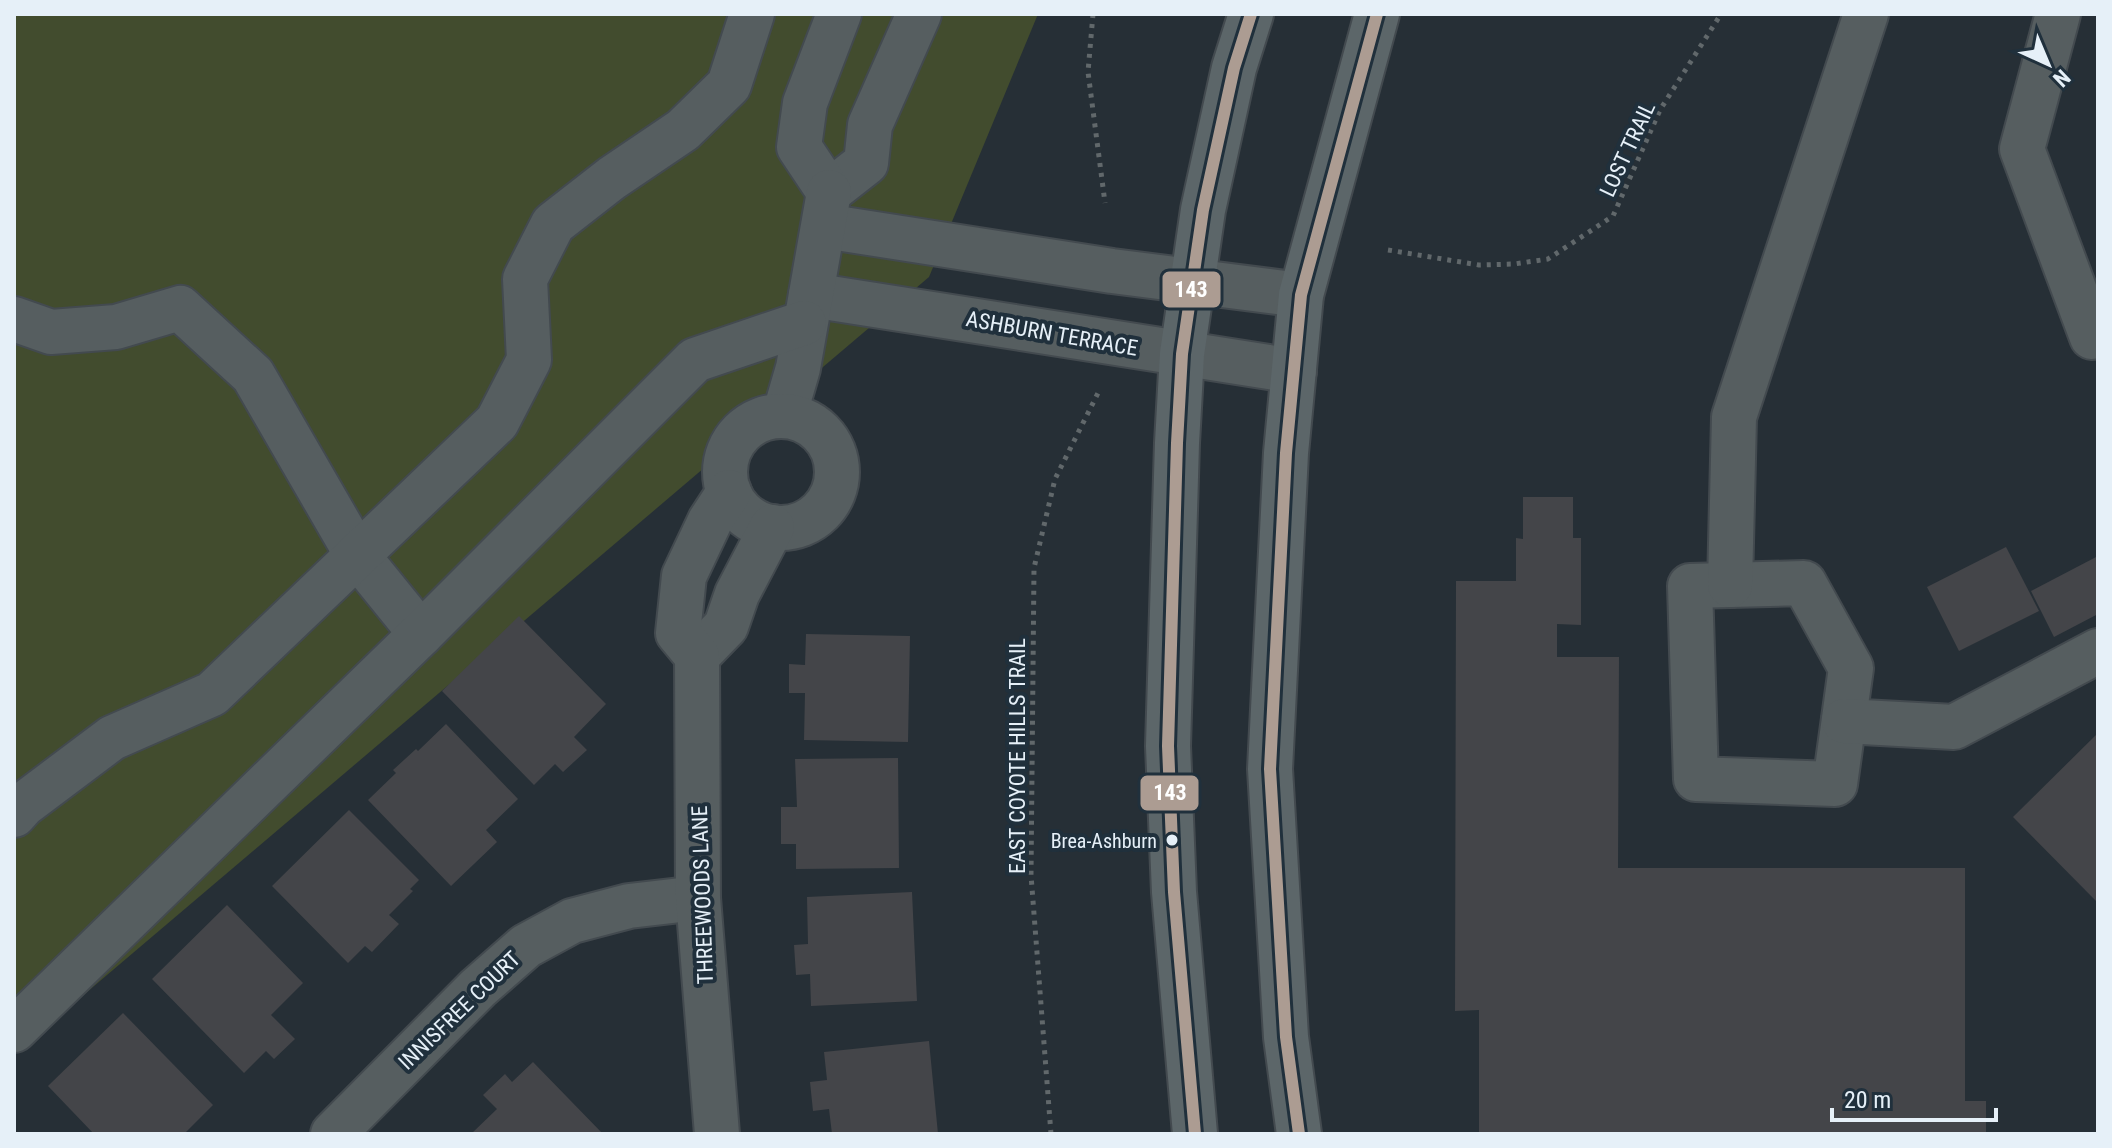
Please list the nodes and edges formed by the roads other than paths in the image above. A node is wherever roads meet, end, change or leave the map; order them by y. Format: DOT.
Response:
graph roads {
  1 [pos="752,14"];
  2 [pos="839,14"];
  3 [pos="919,14"];
  4 [pos="1251,14"];
  5 [pos="1377,14"];
  6 [pos="1866,14"];
  7 [pos="2058,14"];
  8 [pos="827,209"];
  9 [pos="1193,282"];
  10 [pos="1301,295"];
  11 [pos="808,309"];
  12 [pos="14,319"];
  13 [pos="2098,331"];
  14 [pos="1182,354"];
  15 [pos="1294,371"];
  16 [pos="784,416"];
  17 [pos="729,492"];
  18 [pos="772,527"];
  19 [pos="357,555"];
  20 [pos="1730,585"];
  21 [pos="421,634"];
  22 [pos="2098,651"];
  23 [pos="697,656"];
  24 [pos="1844,721"];
  25 [pos="14,815"];
  26 [pos="698,898"];
  27 [pos="14,1030"];
  28 [pos="333,1134"];
  29 [pos="717,1134"];
  30 [pos="1195,1134"];
  31 [pos="1299,1134"];
  1 -- 19 [label="street"];
  2 -- 8 [label="street"];
  3 -- 8 [label="street"];
  4 -- 9 [label="main road"];
  5 -- 10 [label="main road"];
  6 -- 20 [label="street"];
  7 -- 13 [label="street"];
  8 -- 9 [label="street"];
  8 -- 11 [label="street"];
  9 -- 10 [label="street"];
  9 -- 14 [label="main road"];
  10 -- 15 [label="main road"];
  11 -- 14 [label="street, ASHBURN TERRACE"];
  11 -- 16 [label="street"];
  11 -- 21 [label="street"];
  12 -- 19 [label="street"];
  14 -- 15 [label="street, ASHBURN TERRACE"];
  14 -- 30 [label="main road"];
  15 -- 31 [label="main road"];
  16 -- 17 [label="street"];
  16 -- 18 [label="street"];
  17 -- 18 [label="street"];
  17 -- 23 [label="street, THREEWOODS LANE"];
  18 -- 23 [label="street"];
  19 -- 21 [label="street"];
  19 -- 25 [label="street"];
  20 -- 24 [label="street"];
  20 -- 24 [label="street"];
  21 -- 27 [label="street"];
  22 -- 24 [label="street"];
  23 -- 26 [label="street, THREEWOODS LANE"];
  26 -- 28 [label="street, INNISFREE COURT"];
  26 -- 29 [label="street, THREEWOODS LANE"];
}
